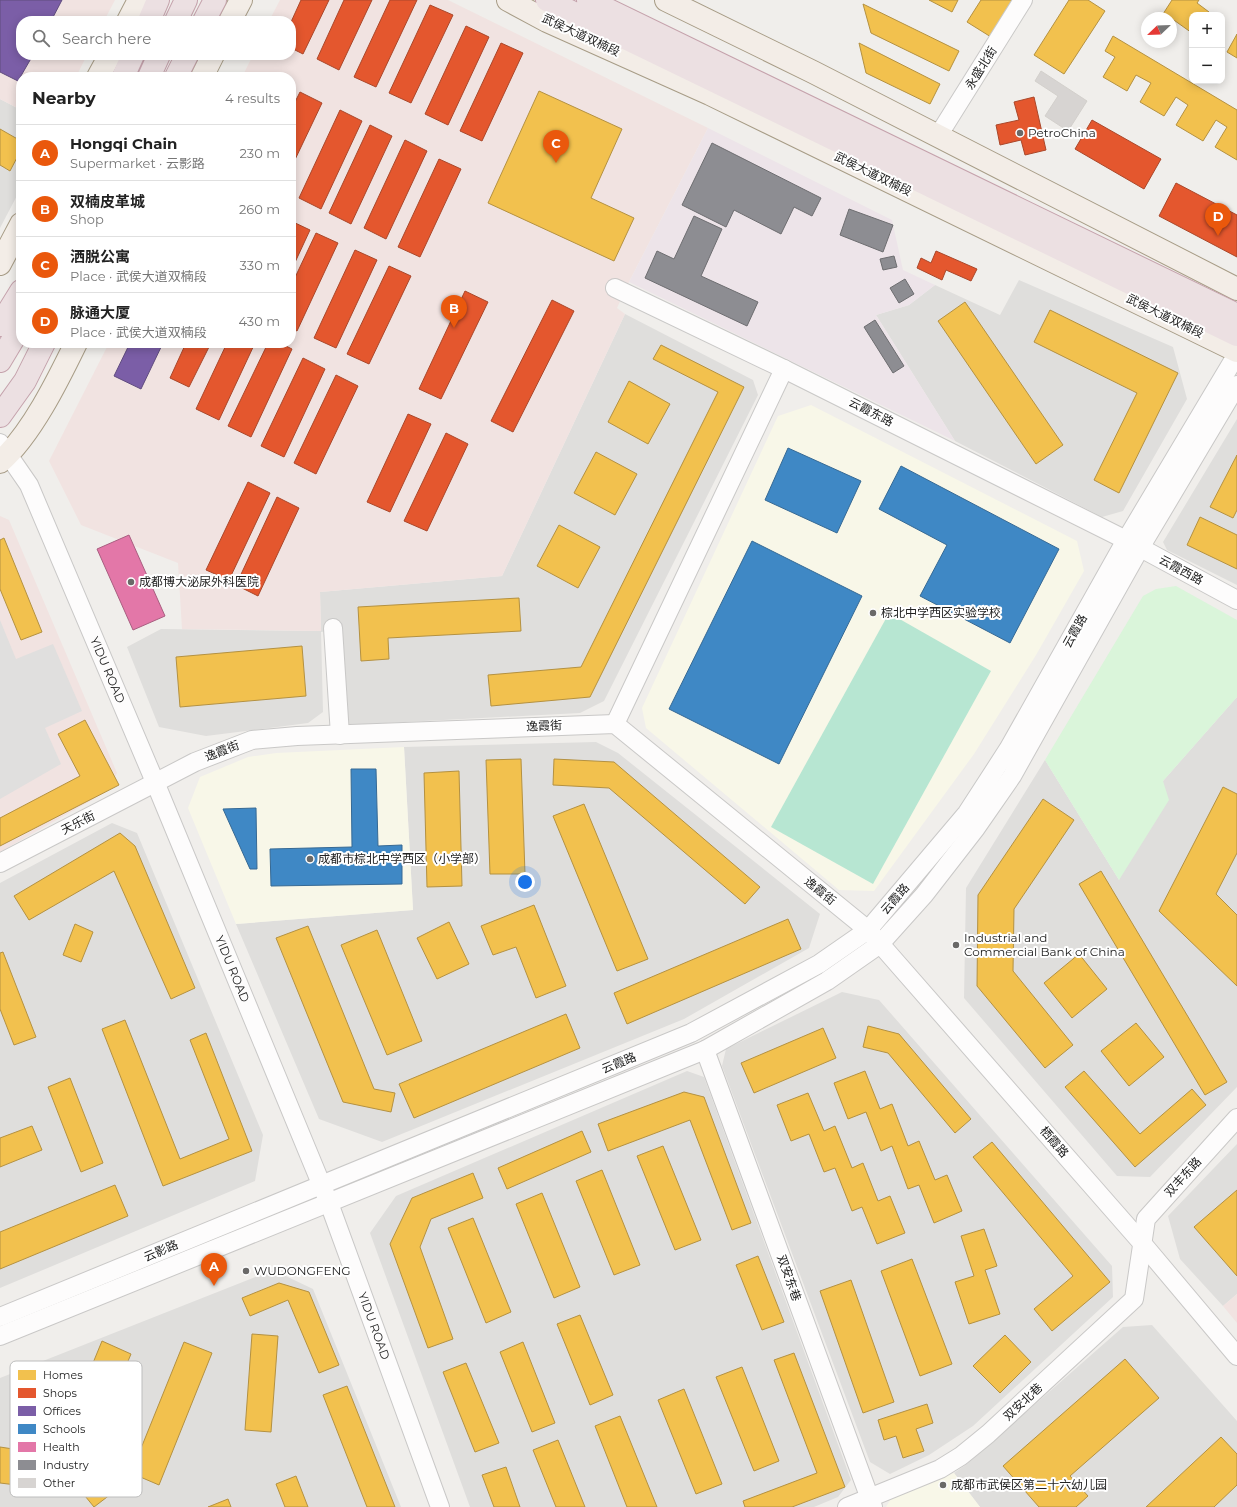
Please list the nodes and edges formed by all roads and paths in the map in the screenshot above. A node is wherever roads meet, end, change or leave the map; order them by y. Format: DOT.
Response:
graph roads {
  1 [pos="139,0"];
  2 [pos="158,0"];
  3 [pos="186,0"];
  4 [pos="215,0"];
  5 [pos="241,0"];
  6 [pos="508,0"];
  7 [pos="547,0"];
  8 [pos="588,0"];
  9 [pos="666,0"];
  10 [pos="1023,0"];
  11 [pos="131,16"];
  12 [pos="150,16"];
  13 [pos="178,16"];
  14 [pos="207,16"];
  15 [pos="233,16"];
  16 [pos="107,60"];
  17 [pos="131,60"];
  18 [pos="157,60"];
  19 [pos="184,60"];
  20 [pos="210,60"];
  21 [pos="101,72"];
  22 [pos="125,72"];
  23 [pos="151,72"];
  24 [pos="178,72"];
  25 [pos="204,72"];
  26 [pos="938,136"];
  27 [pos="16,234"];
  28 [pos="0,264"];
  29 [pos="614,288"];
  30 [pos="1237,289"];
  31 [pos="16,299"];
  32 [pos="1237,315"];
  33 [pos="0,325"];
  34 [pos="16,334"];
  35 [pos="1237,335"];
  36 [pos="42,348"];
  37 [pos="74,348"];
  38 [pos="1237,351"];
  39 [pos="1237,354"];
  40 [pos="0,361"];
  41 [pos="784,369"];
  42 [pos="1237,385"];
  43 [pos="0,416"];
  44 [pos="3,453"];
  45 [pos="1133,544"];
  46 [pos="1237,600"];
  47 [pos="333,628"];
  48 [pos="615,724"];
  49 [pos="340,734"];
  50 [pos="155,782"];
  51 [pos="0,863"];
  52 [pos="868,930"];
  53 [pos="880,944"];
  54 [pos="705,1050"];
  55 [pos="1237,1118"];
  56 [pos="321,1184"];
  57 [pos="329,1203"];
  58 [pos="1142,1243"];
  59 [pos="0,1317"];
  60 [pos="0,1336"];
  61 [pos="1237,1356"];
  62 [pos="871,1502"];
  63 [pos="440,1507"];
  64 [pos="847,1507"];
  1 -- 11 [label="main road"];
  2 -- 12 [label="highway"];
  3 -- 13 [label="highway"];
  4 -- 14 [label="highway"];
  5 -- 15 [label="main road"];
  6 -- 38 [label="main road, 武侯大道双楠段"];
  7 -- 35 [label="highway"];
  8 -- 32 [label="highway"];
  9 -- 26 [label="main road"];
  10 -- 26 [label="street, 永盛北街"];
  16 -- 21 [label="main road"];
  17 -- 22 [label="highway"];
  18 -- 23 [label="highway"];
  19 -- 24 [label="highway"];
  20 -- 25 [label="main road"];
  26 -- 30 [label="main road"];
  27 -- 28 [label="main road"];
  29 -- 41 [label="street, 云霞东路"];
  31 -- 33 [label="highway"];
  34 -- 40 [label="highway"];
  36 -- 43 [label="highway"];
  37 -- 44 [label="main road"];
  39 -- 45 [label="street, 云霞路"];
  41 -- 45 [label="street, 云霞东路"];
  41 -- 48 [label="street"];
  42 -- 45 [label="street"];
  44 -- 50 [label="street, YIDU ROAD"];
  45 -- 46 [label="street, 云霞西路"];
  45 -- 52 [label="street, 云霞路"];
  45 -- 53 [label="street"];
  47 -- 49 [label="street"];
  48 -- 49 [label="street, 逸霞街"];
  48 -- 52 [label="street, 逸霞街"];
  49 -- 50 [label="street, 逸霞街"];
  50 -- 51 [label="street, 天乐街"];
  50 -- 56 [label="street, YIDU ROAD"];
  52 -- 53 [label="street, 栖霞路"];
  52 -- 56 [label="street, 云霞路"];
  53 -- 54 [label="street"];
  53 -- 58 [label="street, 栖霞路"];
  54 -- 57 [label="street"];
  54 -- 62 [label="street, 双安东巷"];
  55 -- 58 [label="street, 双丰东路"];
  56 -- 57 [label="street, YIDU ROAD"];
  56 -- 59 [label="street, 云影路"];
  57 -- 60 [label="street"];
  57 -- 63 [label="street, YIDU ROAD"];
  58 -- 61 [label="street, 栖霞路"];
  58 -- 62 [label="street, 双安北巷"];
  62 -- 64 [label="street, 双安北巷"];
}
